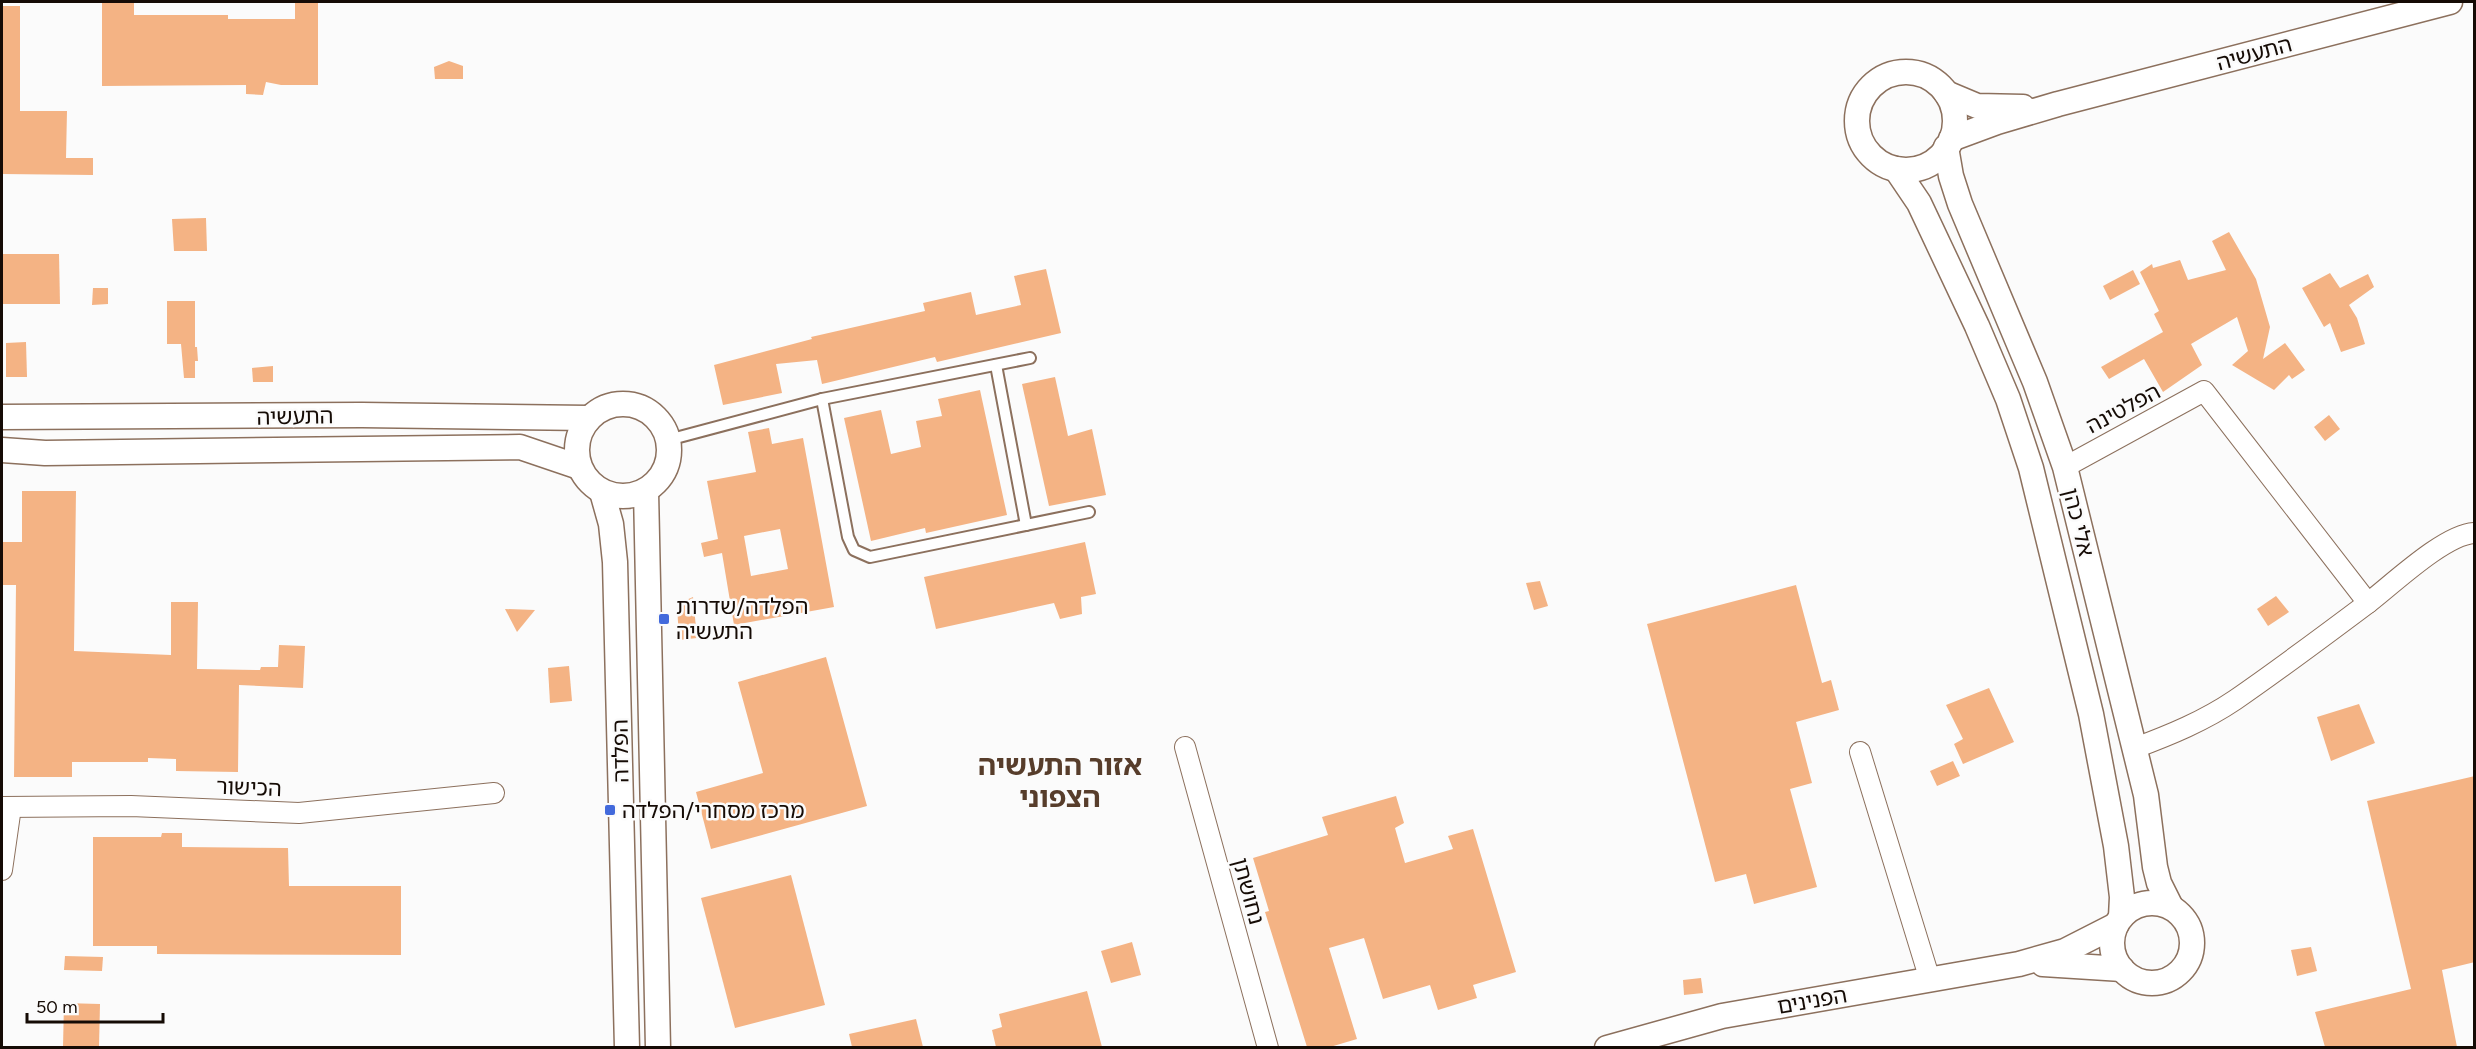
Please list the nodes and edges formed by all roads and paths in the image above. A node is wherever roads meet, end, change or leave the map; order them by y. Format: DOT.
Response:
graph roads {
  1 [pos="2450,2"];
  2 [pos="1946,93"];
  3 [pos="2058,104"];
  4 [pos="1948,143"];
  5 [pos="1896,169"];
  6 [pos="1030,358"];
  7 [pos="996,365"];
  8 [pos="822,399"];
  9 [pos="2,417"];
  10 [pos="589,418"];
  11 [pos="668,440"];
  12 [pos="2,450"];
  13 [pos="579,467"];
  14 [pos="2065,467"];
  15 [pos="646,491"];
  16 [pos="602,492"];
  17 [pos="1089,512"];
  18 [pos="1026,525"];
  19 [pos="2475,533"];
  20 [pos="2368,603"];
  21 [pos="1185,747"];
  22 [pos="2135,748"];
  23 [pos="1860,752"];
  24 [pos="494,794"];
  25 [pos="6,807"];
  26 [pos="2,870"];
  27 [pos="2171,908"];
  28 [pos="2119,921"];
  29 [pos="2019,964"];
  30 [pos="2122,969"];
  31 [pos="1930,980"];
  32 [pos="1614,1046"];
  33 [pos="627,1047"];
  34 [pos="658,1047"];
  35 [pos="1268,1047"];
  1 -- 3 [label="street, התעשיה"];
  2 -- 3 [label="street, התעשיה"];
  2 -- 4 [label="street"];
  2 -- 5 [label="street"];
  3 -- 4 [label="street, התעשיה"];
  4 -- 5 [label="street"];
  4 -- 14 [label="street, אלי כהן"];
  5 -- 28 [label="street, אלי כהן"];
  6 -- 7 [label="lane"];
  7 -- 8 [label="lane"];
  7 -- 18 [label="lane"];
  8 -- 11 [label="lane"];
  8 -- 18 [label="lane"];
  9 -- 10 [label="street, התעשיה"];
  10 -- 11 [label="street"];
  10 -- 13 [label="street"];
  11 -- 15 [label="street"];
  12 -- 13 [label="street, התעשיה"];
  13 -- 16 [label="street"];
  14 -- 20 [label="street, הפלטינה"];
  14 -- 22 [label="street, אלי כהן"];
  15 -- 16 [label="street"];
  15 -- 34 [label="street, הפלדה"];
  16 -- 33 [label="street, הפלדה"];
  17 -- 18 [label="lane"];
  19 -- 20 [label="street"];
  20 -- 22 [label="street"];
  21 -- 35 [label="street, נחושתן"];
  22 -- 27 [label="street, אלי כהן"];
  23 -- 31 [label="street"];
  24 -- 25 [label="street, הכישור"];
  25 -- 26 [label="street"];
  27 -- 28 [label="street"];
  27 -- 30 [label="street"];
  28 -- 29 [label="street, הפנינים"];
  28 -- 30 [label="street"];
  29 -- 30 [label="street, הפנינים"];
  29 -- 31 [label="street, הפנינים"];
  31 -- 32 [label="street, הפנינים"];
}
